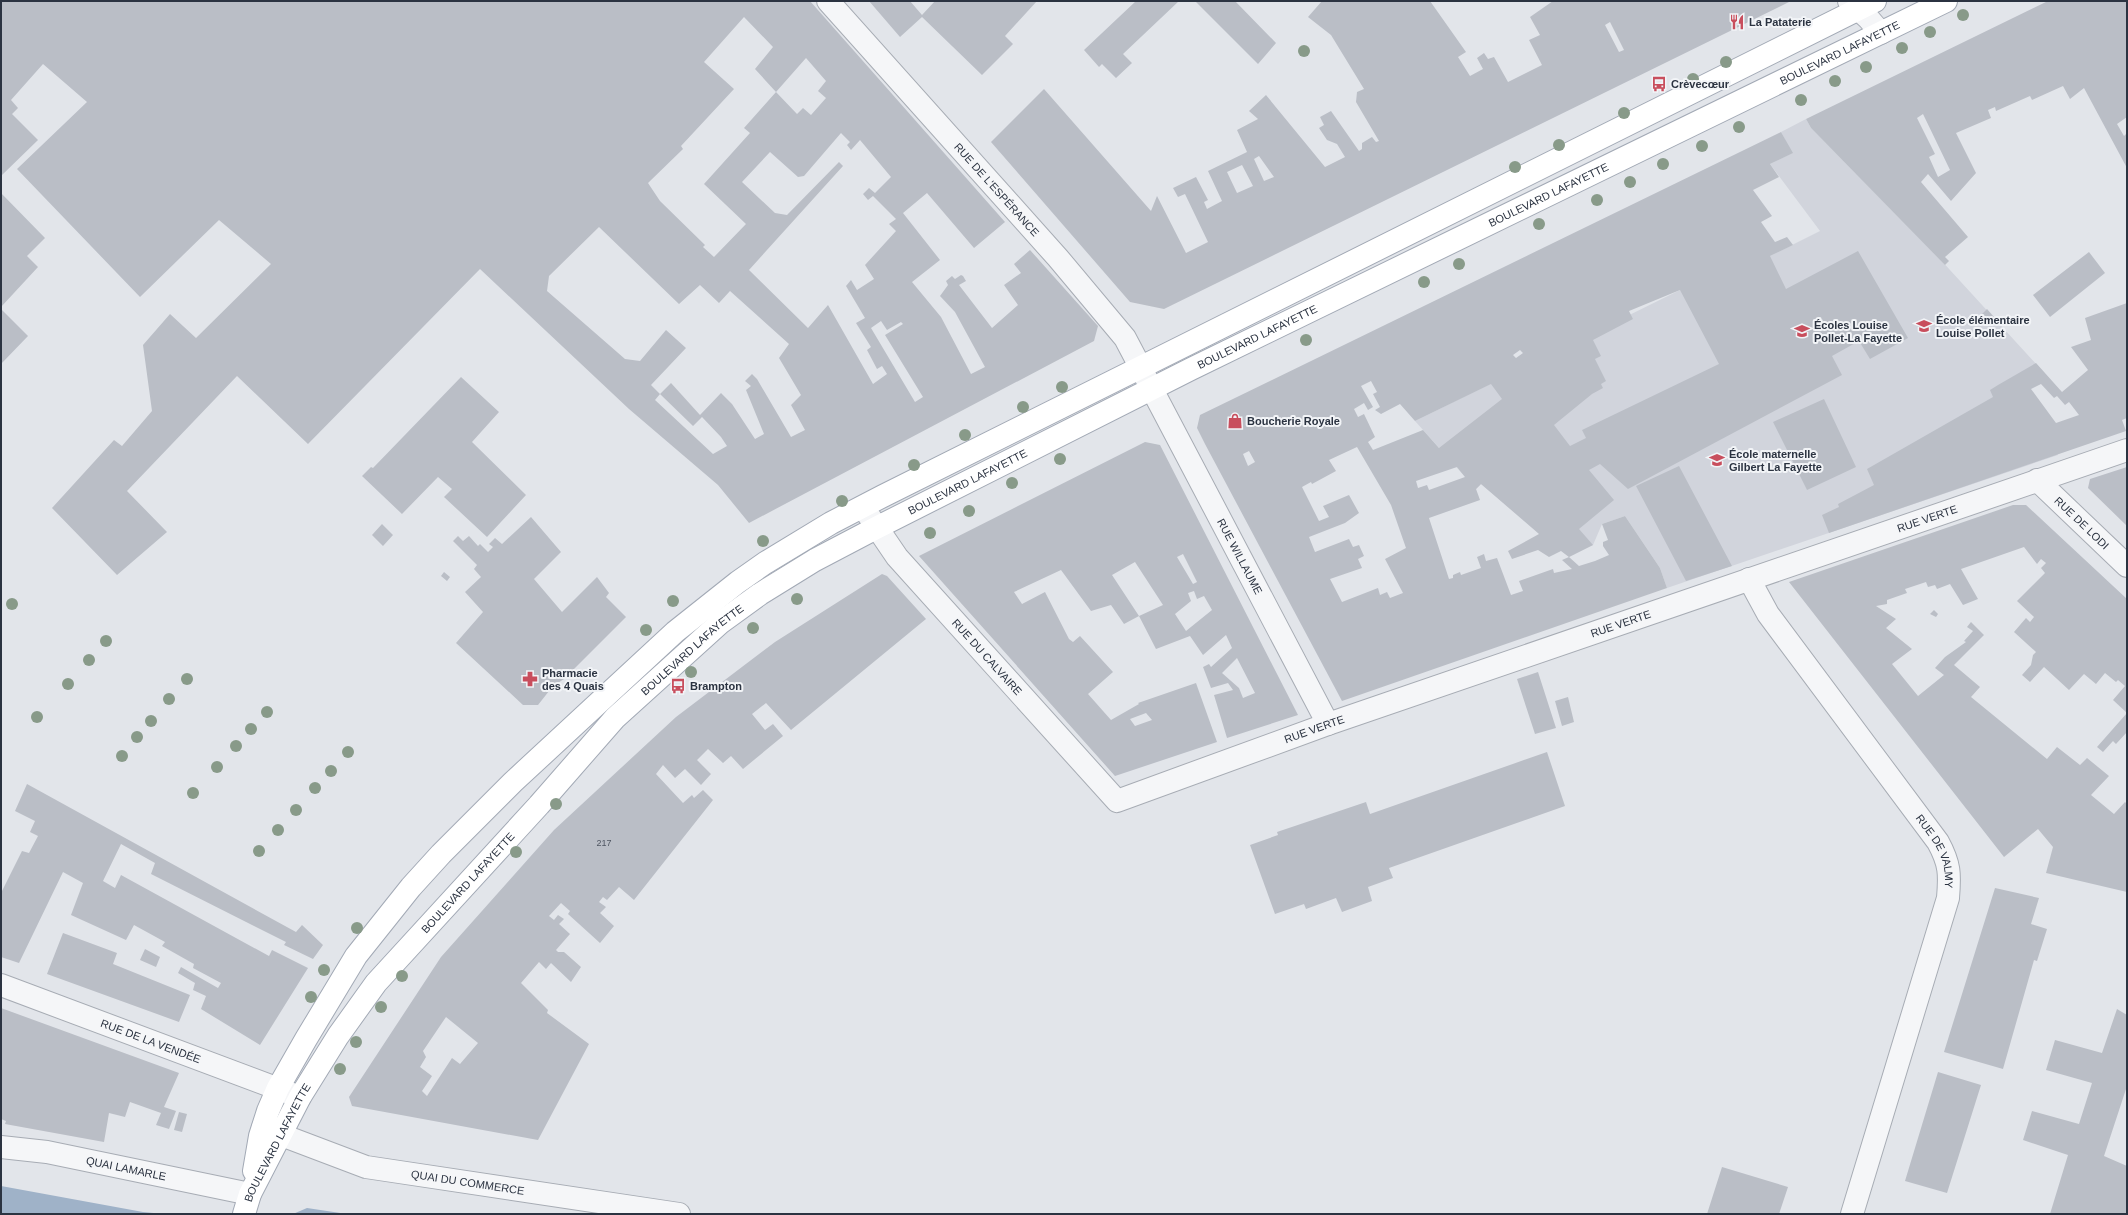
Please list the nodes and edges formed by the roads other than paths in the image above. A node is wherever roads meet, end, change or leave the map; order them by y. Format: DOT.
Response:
graph roads {
  1 [pos="828,1"];
  2 [pos="1946,1"];
  3 [pos="1861,4"];
  4 [pos="1881,33"];
  5 [pos="1141,367"];
  6 [pos="1152,389"];
  7 [pos="2127,450"];
  8 [pos="2037,480"];
  9 [pos="863,507"];
  10 [pos="876,528"];
  11 [pos="2127,566"];
  12 [pos="1749,579"];
  13 [pos="1328,724"];
  14 [pos="1117,801"];
  15 [pos="1,985"];
  16 [pos="278,1088"];
  17 [pos="300,1097"];
  18 [pos="271,1131"];
  19 [pos="1,1147"];
  20 [pos="247,1204"];
  21 [pos="679,1214"];
  22 [pos="1852,1214"];
  1 -- 5 [label="street, RUE DE L'ESPÉRANCE"];
  2 -- 4 [label="main road, BOULEVARD LAFAYETTE"];
  3 -- 4 [label="street"];
  3 -- 5 [label="main road, BOULEVARD LAFAYETTE"];
  4 -- 6 [label="main road, BOULEVARD LAFAYETTE"];
  5 -- 6 [label="street, RUE DE L'ESPÉRANCE"];
  5 -- 9 [label="main road, BOULEVARD LAFAYETTE"];
  6 -- 10 [label="main road, BOULEVARD LAFAYETTE"];
  6 -- 13 [label="street, RUE WILLAUME"];
  7 -- 8 [label="street, RUE VERTE"];
  8 -- 11 [label="street, RUE DE LODI"];
  8 -- 12 [label="street, RUE VERTE"];
  9 -- 10 [label="street, RUE DU CALVAIRE"];
  9 -- 16 [label="main road, BOULEVARD LAFAYETTE"];
  10 -- 14 [label="street, RUE DU CALVAIRE"];
  10 -- 17 [label="main road, BOULEVARD LAFAYETTE"];
  12 -- 13 [label="street, RUE VERTE"];
  12 -- 22 [label="street, RUE DE VALMY"];
  13 -- 14 [label="street, RUE VERTE"];
  15 -- 16 [label="street, RUE DE LA VENDÉE"];
  16 -- 17 [label="street, RUE DE LA VENDÉE"];
  16 -- 18 [label="main road, BOULEVARD LAFAYETTE"];
  17 -- 18 [label="main road, BOULEVARD LAFAYETTE"];
  18 -- 20 [label="main road, BOULEVARD LAFAYETTE"];
  18 -- 21 [label="street, QUAI DU COMMERCE"];
  19 -- 20 [label="street, QUAI LAMARLE"];
}
